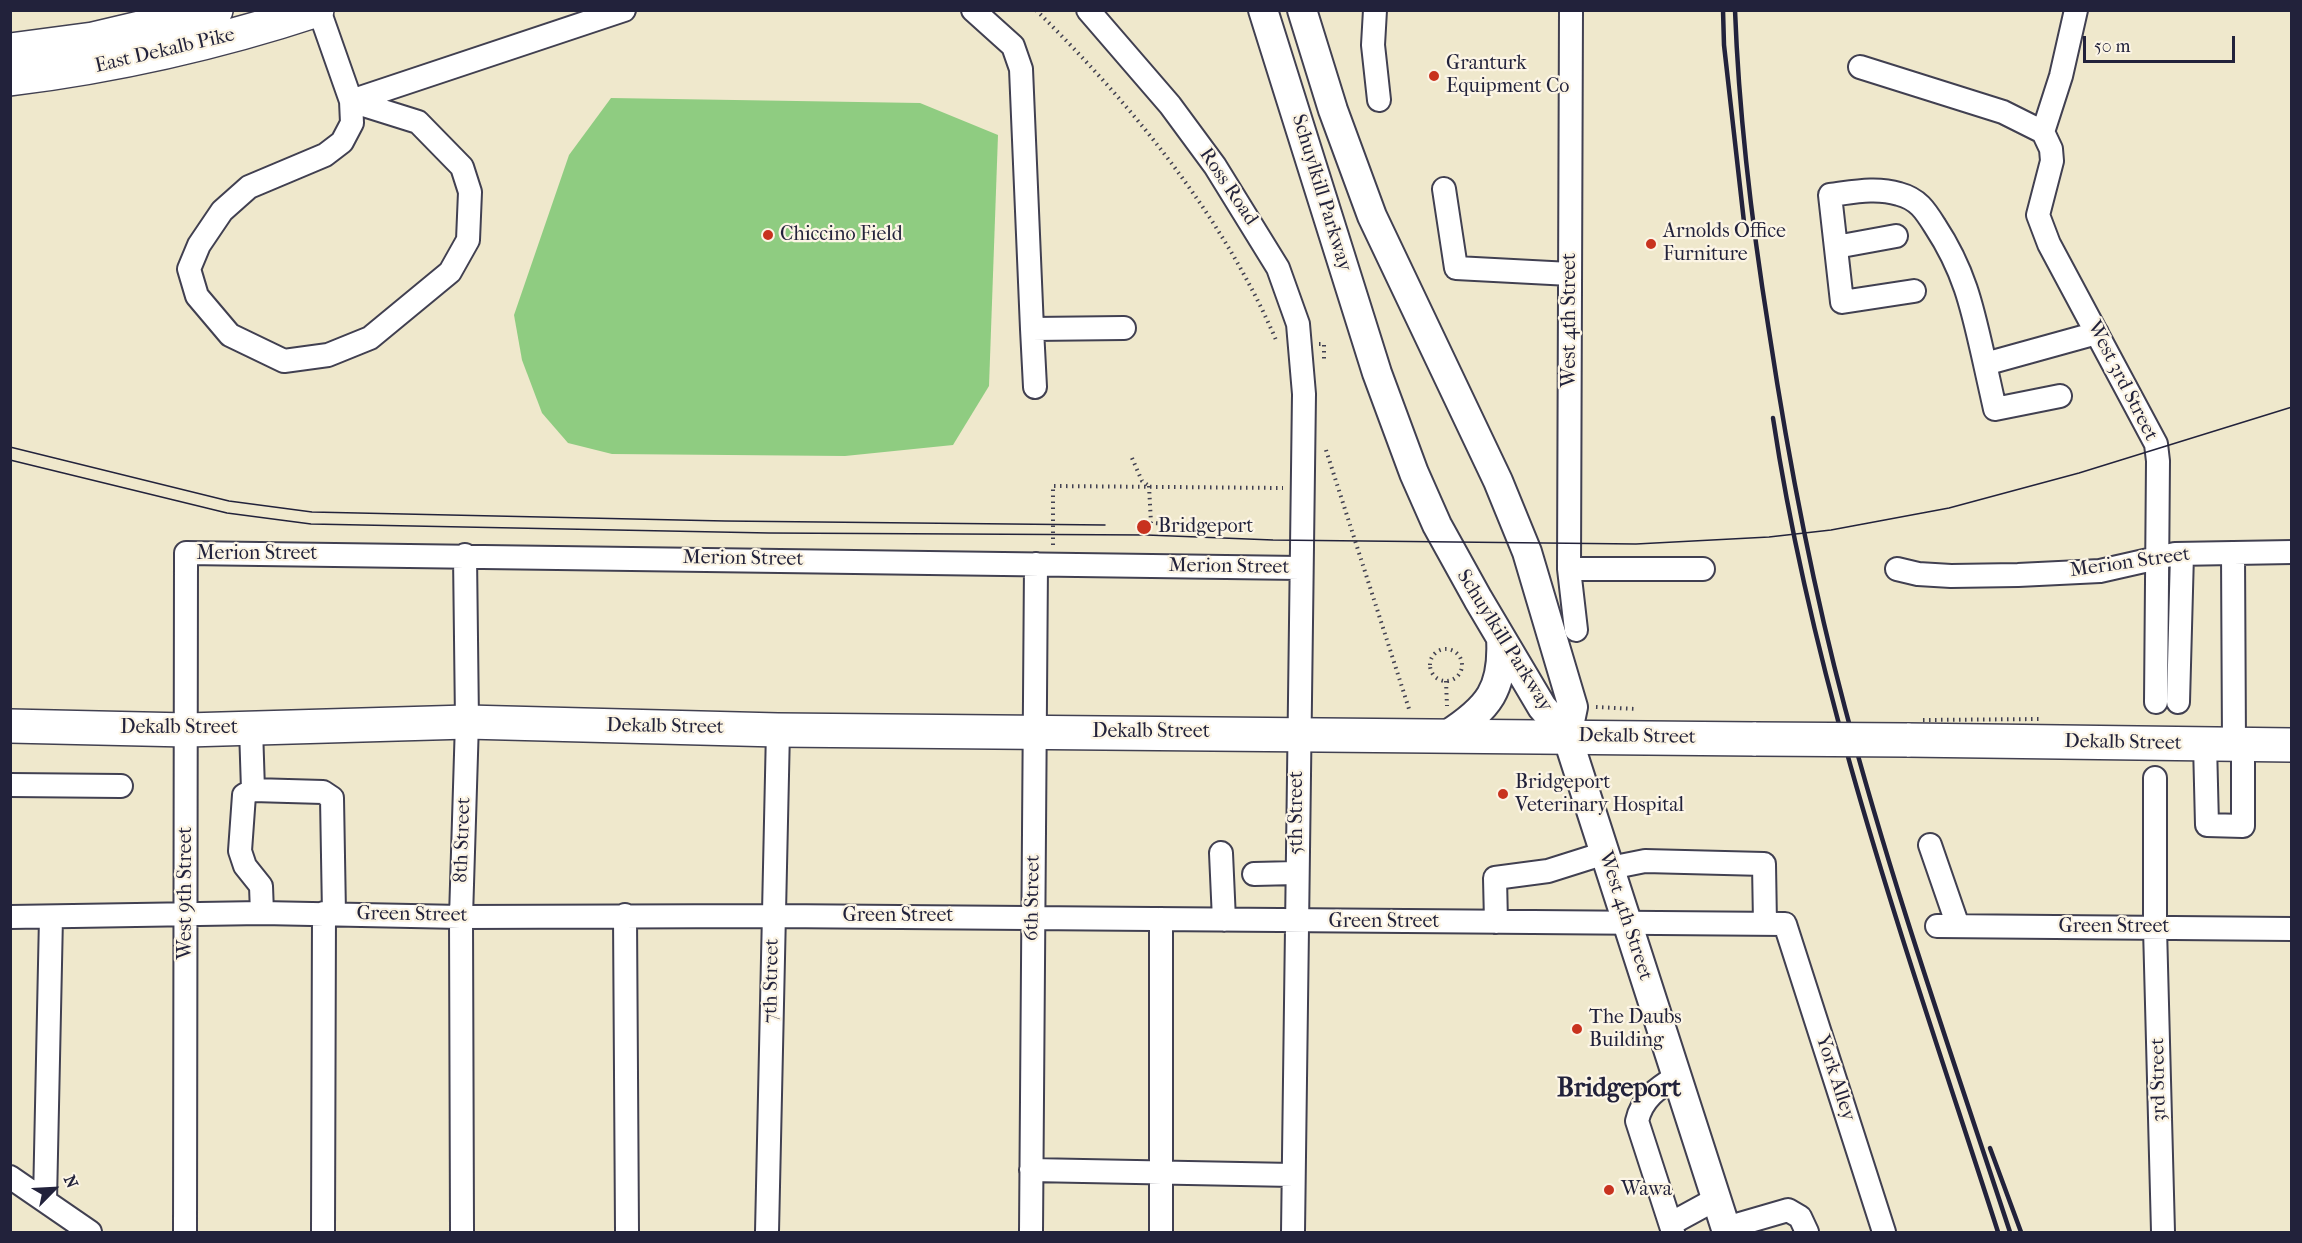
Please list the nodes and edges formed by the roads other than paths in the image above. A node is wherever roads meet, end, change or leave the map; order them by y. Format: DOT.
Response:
graph roads {
  1 [pos="216,10"];
  2 [pos="318,10"];
  3 [pos="624,10"];
  4 [pos="974,10"];
  5 [pos="1088,10"];
  6 [pos="1263,10"];
  7 [pos="1302,10"];
  8 [pos="1375,10"];
  9 [pos="1571,10"];
  10 [pos="2076,10"];
  11 [pos="10,50"];
  12 [pos="1860,66"];
  13 [pos="10,79"];
  14 [pos="1379,100"];
  15 [pos="351,101"];
  16 [pos="2043,132"];
  17 [pos="1444,189"];
  18 [pos="1896,236"];
  19 [pos="1836,247"];
  20 [pos="1570,273"];
  21 [pos="1914,291"];
  22 [pos="1124,328"];
  23 [pos="1032,329"];
  24 [pos="2097,333"];
  25 [pos="1986,364"];
  26 [pos="1035,387"];
  27 [pos="1304,394"];
  28 [pos="2060,396"];
  29 [pos="2292,552"];
  30 [pos="186,553"];
  31 [pos="2233,553"];
  32 [pos="2182,554"];
  33 [pos="465,555"];
  34 [pos="2157,558"];
  35 [pos="1045,564"];
  36 [pos="1300,568"];
  37 [pos="1569,569"];
  38 [pos="1702,569"];
  39 [pos="1897,569"];
  40 [pos="1576,630"];
  41 [pos="1501,638"];
  42 [pos="467,722"];
  43 [pos="1447,722"];
  44 [pos="10,726"];
  45 [pos="251,728"];
  46 [pos="187,730"];
  47 [pos="778,730"];
  48 [pos="1035,731"];
  49 [pos="1298,733"];
  50 [pos="1567,736"];
  51 [pos="2227,744"];
  52 [pos="2292,745"];
  53 [pos="2155,778"];
  54 [pos="10,785"];
  55 [pos="121,786"];
  56 [pos="253,790"];
  57 [pos="1930,845"];
  58 [pos="1221,854"];
  59 [pos="1607,860"];
  60 [pos="1296,873"];
  61 [pos="1254,874"];
  62 [pos="186,913"];
  63 [pos="262,913"];
  64 [pos="329,914"];
  65 [pos="625,915"];
  66 [pos="774,916"];
  67 [pos="10,917"];
  68 [pos="51,917"];
  69 [pos="460,917"];
  70 [pos="1033,917"];
  71 [pos="1161,919"];
  72 [pos="1224,920"];
  73 [pos="1296,921"];
  74 [pos="1496,922"];
  75 [pos="1627,923"];
  76 [pos="1775,924"];
  77 [pos="2155,928"];
  78 [pos="2292,929"];
  79 [pos="1677,1076"];
  80 [pos="1031,1170"];
  81 [pos="1160,1173"];
  82 [pos="1293,1175"];
  83 [pos="10,1177"];
  84 [pos="1716,1199"];
  85 [pos="45,1201"];
  86 [pos="1673,1228"];
  87 [pos="1726,1230"];
  88 [pos="90,1233"];
  89 [pos="185,1233"];
  90 [pos="323,1233"];
  91 [pos="462,1233"];
  92 [pos="627,1233"];
  93 [pos="767,1233"];
  94 [pos="1030,1233"];
  95 [pos="1161,1233"];
  96 [pos="1293,1233"];
  97 [pos="1807,1233"];
  98 [pos="1884,1233"];
  99 [pos="2163,1233"];
  1 -- 11 [label="highway, East Dekalb Pike"];
  2 -- 13 [label="highway, East Dekalb Pike"];
  2 -- 15 [label="street"];
  3 -- 15 [label="street"];
  4 -- 23 [label="street"];
  5 -- 27 [label="street, Ross Road"];
  6 -- 41 [label="main road, Schuylkill Parkway"];
  7 -- 50 [label="main road, Schuylkill Parkway"];
  8 -- 14 [label="street"];
  9 -- 20 [label="street, West 4th Street"];
  10 -- 16 [label="street"];
  12 -- 16 [label="street"];
  15 -- 15 [label="street"];
  16 -- 24 [label="street, West 3rd Street"];
  17 -- 20 [label="street"];
  18 -- 19 [label="street"];
  19 -- 21 [label="street"];
  19 -- 25 [label="street"];
  20 -- 37 [label="street, West 4th Street"];
  22 -- 23 [label="street"];
  23 -- 26 [label="street"];
  24 -- 25 [label="street"];
  24 -- 34 [label="street, West 3rd Street"];
  25 -- 28 [label="street"];
  27 -- 36 [label="street, 5th Street"];
  29 -- 31 [label="street, Merion Street"];
  30 -- 33 [label="street, Merion Street"];
  30 -- 46 [label="street, West 9th Street"];
  31 -- 32 [label="street, Merion Street"];
  31 -- 51 [label="street"];
  32 -- 34 [label="street, Merion Street"];
  32 -- 34 [label="street, West 3rd Street"];
  33 -- 35 [label="street, Merion Street"];
  33 -- 42 [label="street, 8th Street"];
  34 -- 39 [label="street, Merion Street"];
  35 -- 36 [label="street, Merion Street"];
  35 -- 48 [label="street, 6th Street"];
  36 -- 49 [label="street, 5th Street"];
  37 -- 38 [label="street"];
  37 -- 40 [label="street, West 4th Street"];
  41 -- 43 [label="main road"];
  41 -- 50 [label="main road, Schuylkill Parkway"];
  42 -- 45 [label="highway, Dekalb Street"];
  42 -- 47 [label="highway, Dekalb Street"];
  42 -- 69 [label="street, 8th Street"];
  43 -- 49 [label="highway, Dekalb Street"];
  43 -- 50 [label="highway, Dekalb Street"];
  44 -- 46 [label="highway, Dekalb Street"];
  45 -- 46 [label="highway, Dekalb Street"];
  45 -- 56 [label="street"];
  46 -- 62 [label="street, West 9th Street"];
  47 -- 48 [label="highway, Dekalb Street"];
  47 -- 66 [label="street, 7th Street"];
  48 -- 49 [label="highway, Dekalb Street"];
  48 -- 70 [label="street, 6th Street"];
  49 -- 60 [label="street, 5th Street"];
  50 -- 51 [label="highway, Dekalb Street, bridge"];
  50 -- 59 [label="main road, West 4th Street"];
  51 -- 52 [label="highway, Dekalb Street"];
  53 -- 77 [label="street, 3rd Street"];
  54 -- 55 [label="street"];
  56 -- 63 [label="street"];
  56 -- 64 [label="street"];
  57 -- 77 [label="street, Green Street"];
  58 -- 72 [label="street"];
  59 -- 74 [label="street"];
  59 -- 75 [label="main road, West 4th Street"];
  59 -- 76 [label="street, York Alley"];
  60 -- 61 [label="street"];
  60 -- 73 [label="street, 5th Street"];
  62 -- 63 [label="street, Green Street"];
  62 -- 68 [label="street, Green Street"];
  62 -- 89 [label="street, West 9th Street"];
  63 -- 64 [label="street, Green Street"];
  64 -- 69 [label="street, Green Street"];
  64 -- 90 [label="street"];
  65 -- 66 [label="street, Green Street"];
  65 -- 69 [label="street, Green Street"];
  65 -- 92 [label="street"];
  66 -- 70 [label="street, Green Street"];
  66 -- 93 [label="street, 7th Street"];
  67 -- 68 [label="street, Green Street"];
  68 -- 85 [label="street"];
  69 -- 91 [label="street, 8th Street"];
  70 -- 71 [label="street, Green Street"];
  70 -- 80 [label="street, 6th Street"];
  71 -- 72 [label="street, Green Street"];
  71 -- 81 [label="street"];
  72 -- 73 [label="street, Green Street"];
  73 -- 74 [label="street, Green Street"];
  73 -- 82 [label="street, 5th Street"];
  74 -- 75 [label="street, Green Street"];
  75 -- 76 [label="street, Green Street"];
  75 -- 79 [label="main road, West 4th Street"];
  76 -- 98 [label="street, York Alley"];
  77 -- 78 [label="street, Green Street"];
  77 -- 99 [label="street, 3rd Street"];
  79 -- 84 [label="main road, West 4th Street"];
  79 -- 86 [label="street"];
  80 -- 81 [label="street"];
  80 -- 94 [label="street, 6th Street"];
  81 -- 82 [label="street"];
  81 -- 95 [label="street"];
  82 -- 96 [label="street, 5th Street"];
  83 -- 85 [label="street"];
  84 -- 86 [label="street"];
  84 -- 87 [label="main road, West 4th Street"];
  85 -- 88 [label="street"];
  87 -- 97 [label="street"];
}
